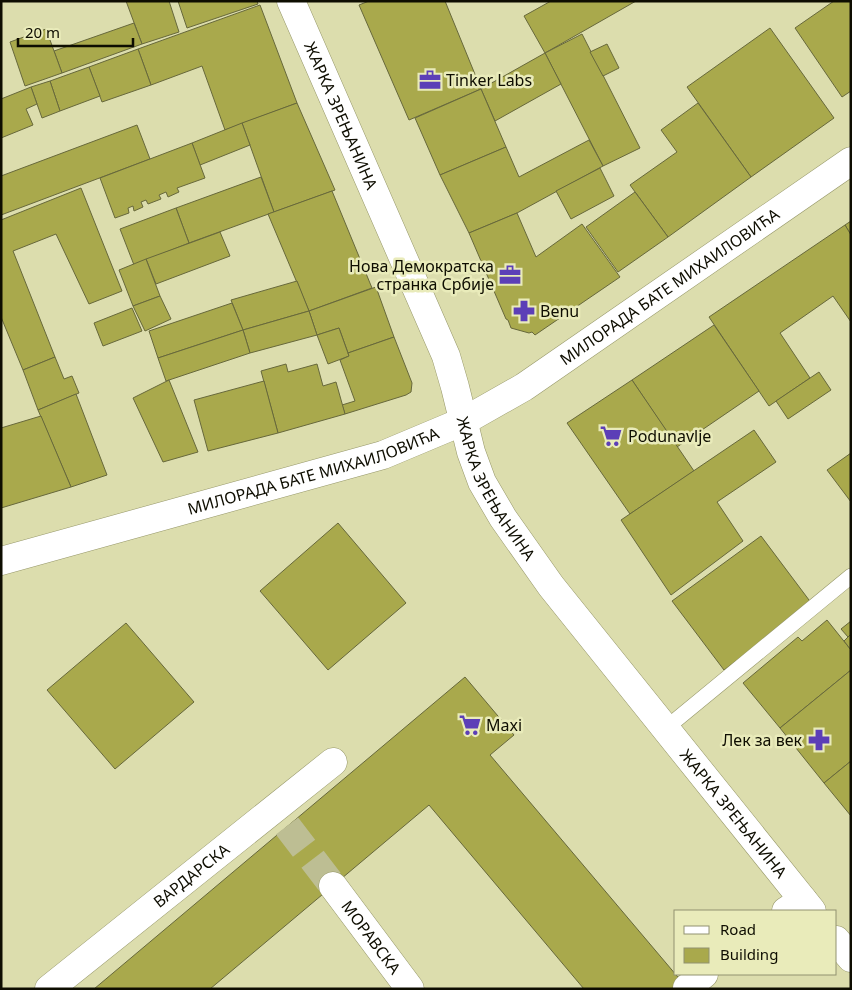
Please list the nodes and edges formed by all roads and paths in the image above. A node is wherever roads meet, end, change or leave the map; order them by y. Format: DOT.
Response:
graph roads {
  1 [pos="291,1"];
  2 [pos="851,161"];
  3 [pos="464,421"];
  4 [pos="1,561"];
  5 [pos="851,576"];
  6 [pos="665,730"];
  7 [pos="333,762"];
  8 [pos="333,886"];
  9 [pos="800,907"];
  10 [pos="837,941"];
  11 [pos="851,958"];
  12 [pos="49,989"];
  13 [pos="410,989"];
  1 -- 3 [label="street, ЖАРКА ЗРЕЊАНИНА"];
  2 -- 3 [label="street, МИЛОРАДА БАТЕ МИХАИЛОВИЋА"];
  3 -- 4 [label="street, МИЛОРАДА БАТЕ МИХАИЛОВИЋА"];
  3 -- 6 [label="street, ЖАРКА ЗРЕЊАНИНА"];
  5 -- 6 [label="lane"];
  6 -- 9 [label="street, ЖАРКА ЗРЕЊАНИНА"];
  7 -- 12 [label="street, ВАРДАРСКА"];
  8 -- 13 [label="street, МОРАВСКА"];
  10 -- 11 [label="street"];
}
